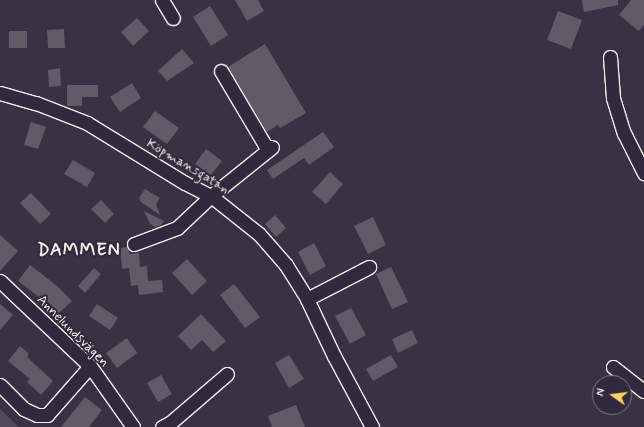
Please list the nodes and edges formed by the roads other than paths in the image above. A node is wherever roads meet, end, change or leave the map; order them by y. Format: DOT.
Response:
graph roads {
  1 [pos="162,0"];
  2 [pos="173,18"];
  3 [pos="610,57"];
  4 [pos="221,71"];
  5 [pos="0,93"];
  6 [pos="644,173"];
  7 [pos="211,196"];
  8 [pos="134,244"];
  9 [pos="369,267"];
  10 [pos="0,281"];
  11 [pos="307,299"];
  12 [pos="90,366"];
  13 [pos="613,368"];
  14 [pos="227,374"];
  15 [pos="0,385"];
  16 [pos="644,391"];
  17 [pos="133,427"];
  18 [pos="162,427"];
  19 [pos="372,427"];
  1 -- 2 [label="street"];
  3 -- 6 [label="street"];
  4 -- 7 [label="street"];
  5 -- 7 [label="street, Köpmansgatan"];
  7 -- 8 [label="street"];
  7 -- 11 [label="street, Köpmansgatan"];
  9 -- 11 [label="street"];
  10 -- 12 [label="street, Annelundsvägen"];
  11 -- 19 [label="street, Köpmansgatan"];
  12 -- 15 [label="street"];
  12 -- 17 [label="street, Annelundsvägen"];
  13 -- 16 [label="street"];
  14 -- 18 [label="street"];
}
